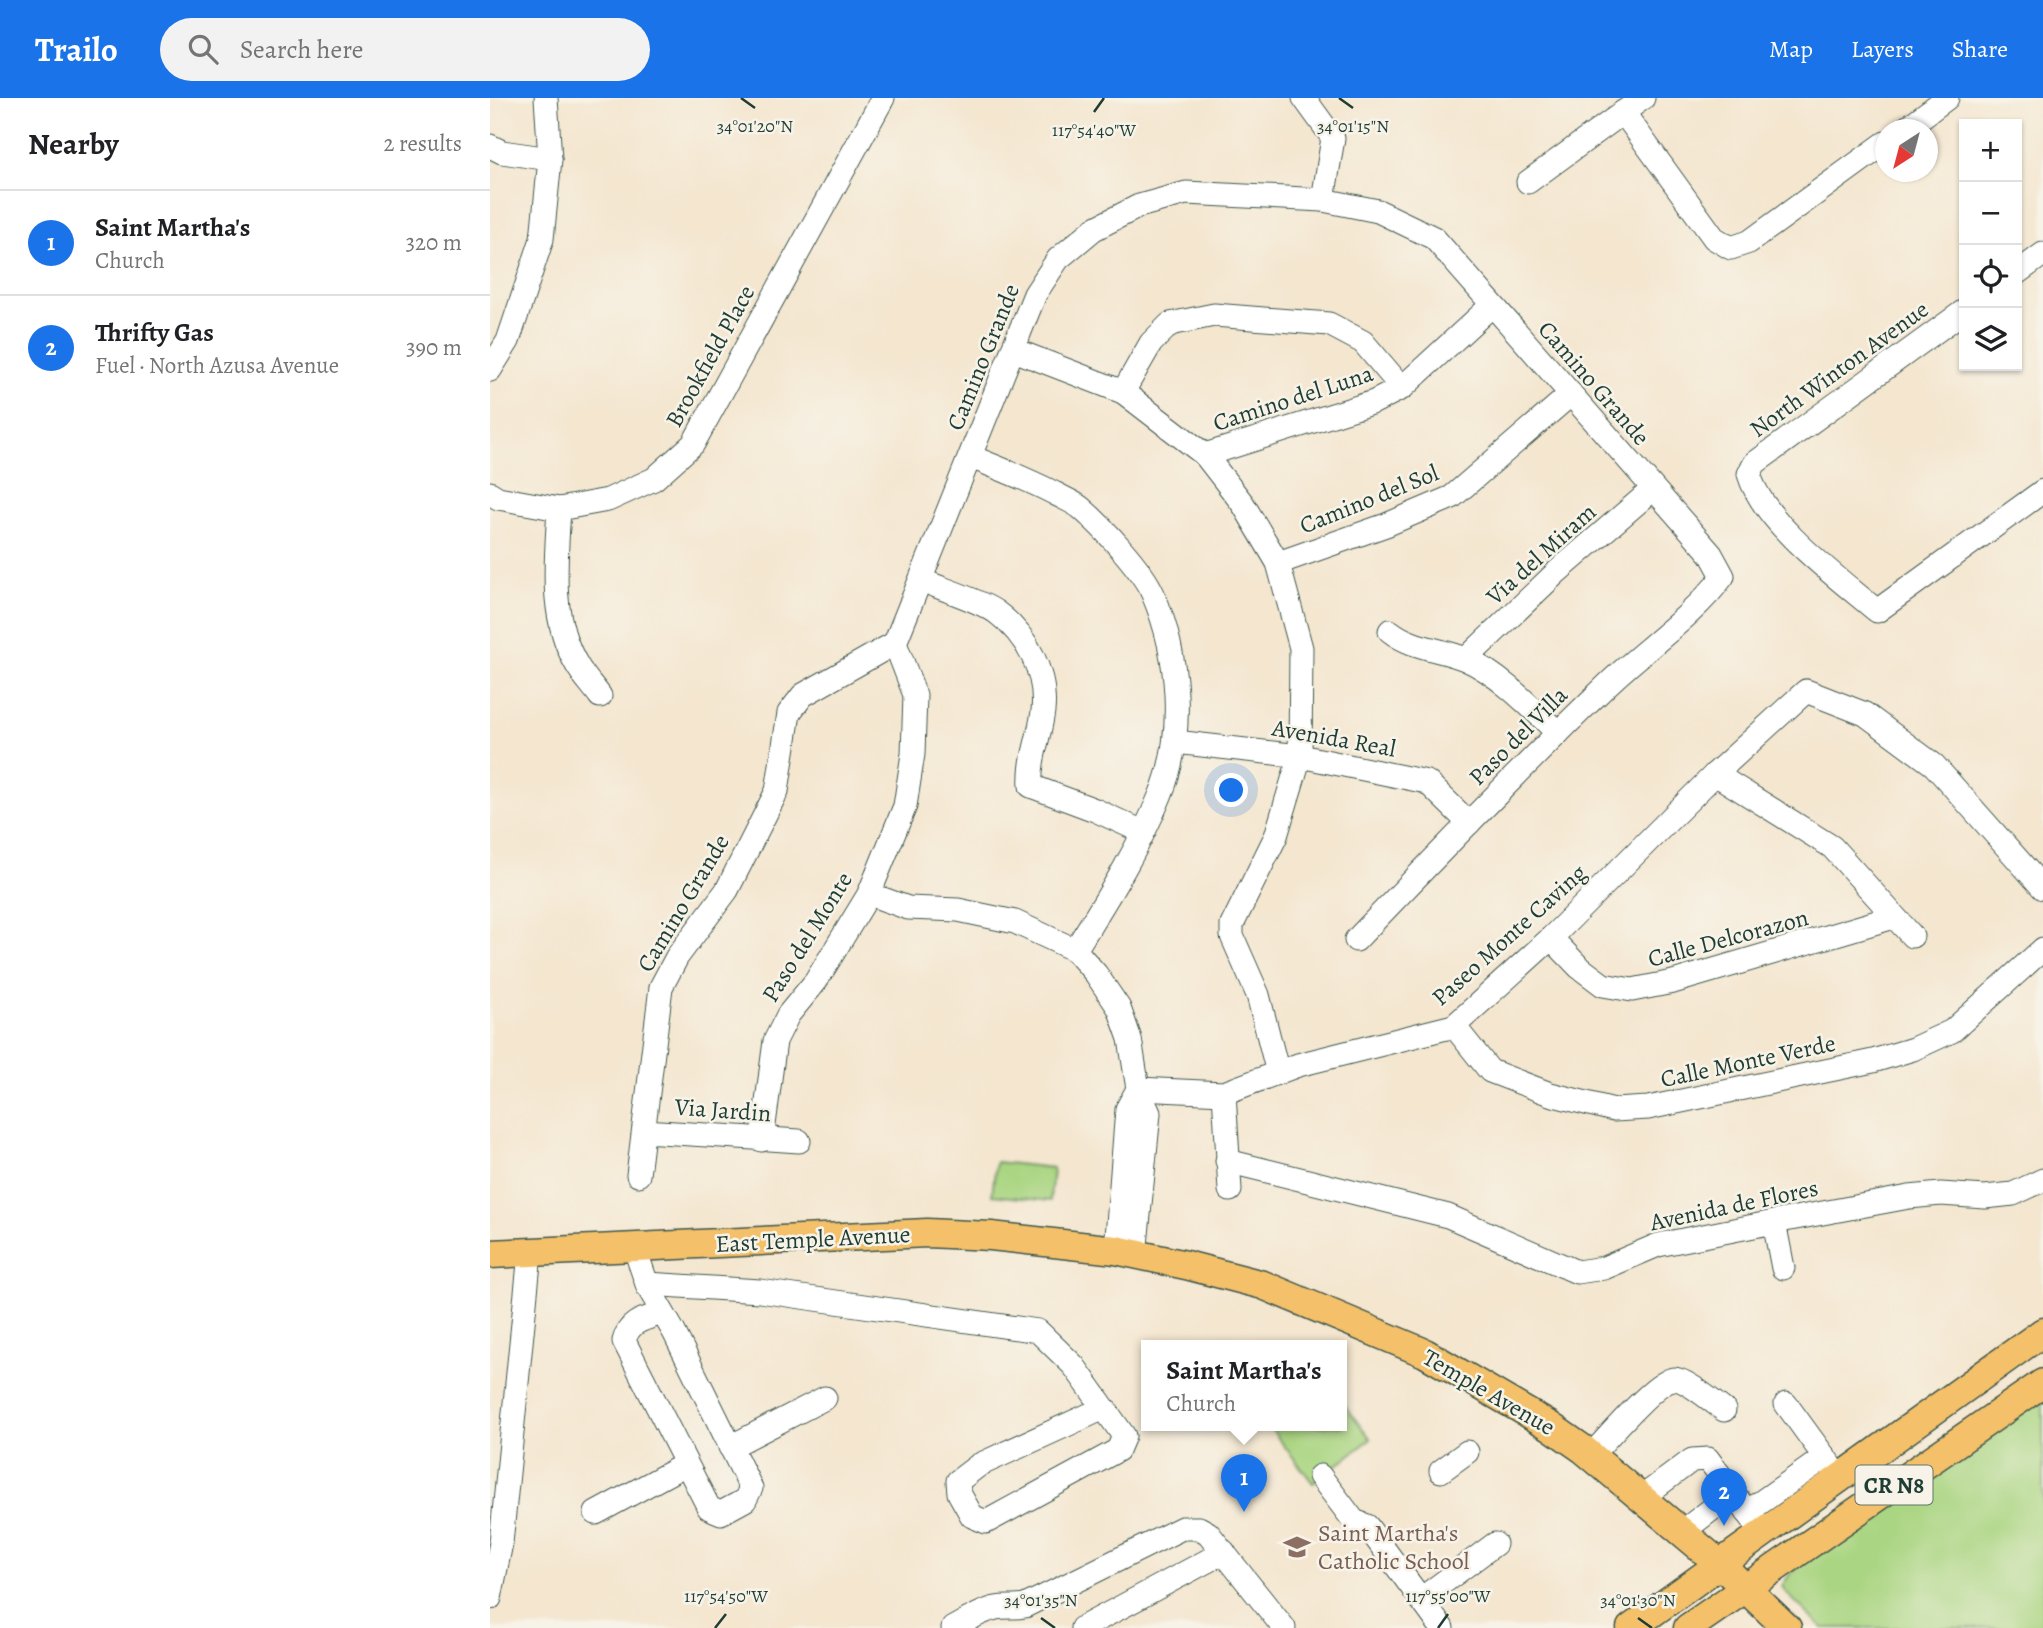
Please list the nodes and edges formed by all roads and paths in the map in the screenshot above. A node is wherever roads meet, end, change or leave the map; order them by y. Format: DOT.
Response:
graph roads {
  1 [pos="546,98"];
  2 [pos="883,98"];
  3 [pos="1304,98"];
  4 [pos="1643,98"];
  5 [pos="1947,98"];
  6 [pos="1623,112"];
  7 [pos="1919,119"];
  8 [pos="490,146"];
  9 [pos="1875,150"];
  10 [pos="550,159"];
  11 [pos="1528,183"];
  12 [pos="1323,200"];
  13 [pos="2043,254"];
  14 [pos="2022,269"];
  15 [pos="1491,306"];
  16 [pos="1959,315"];
  17 [pos="499,336"];
  18 [pos="1014,350"];
  19 [pos="490,370"];
  20 [pos="1402,388"];
  21 [pos="1123,392"];
  22 [pos="1571,394"];
  23 [pos="1205,455"];
  24 [pos="971,457"];
  25 [pos="1653,490"];
  26 [pos="2043,491"];
  27 [pos="490,493"];
  28 [pos="559,509"];
  29 [pos="1278,563"];
  30 [pos="1723,576"];
  31 [pos="922,580"];
  32 [pos="1390,631"];
  33 [pos="895,643"];
  34 [pos="1466,659"];
  35 [pos="600,696"];
  36 [pos="1558,733"];
  37 [pos="1175,742"];
  38 [pos="1300,757"];
  39 [pos="1715,774"];
  40 [pos="1469,823"];
  41 [pos="1143,832"];
  42 [pos="2043,888"];
  43 [pos="869,894"];
  44 [pos="1894,917"];
  45 [pos="1912,936"];
  46 [pos="1551,938"];
  47 [pos="1356,940"];
  48 [pos="1075,950"];
  49 [pos="2043,950"];
  50 [pos="1454,1026"];
  51 [pos="1278,1073"];
  52 [pos="1138,1089"];
  53 [pos="1224,1093"];
  54 [pos="644,1132"];
  55 [pos="762,1140"];
  56 [pos="799,1141"];
  57 [pos="1227,1161"];
  58 [pos="638,1175"];
  59 [pos="2043,1180"];
  60 [pos="1230,1190"];
  61 [pos="1774,1222"];
  62 [pos="635,1249"];
  63 [pos="1125,1252"];
  64 [pos="530,1253"];
  65 [pos="490,1254"];
  66 [pos="1783,1268"];
  67 [pos="647,1284"];
  68 [pos="663,1313"];
  69 [pos="2043,1332"];
  70 [pos="2043,1382"];
  71 [pos="825,1398"];
  72 [pos="1786,1404"];
  73 [pos="1104,1408"];
  74 [pos="1724,1410"];
  75 [pos="730,1447"];
  76 [pos="1467,1452"];
  77 [pos="1591,1455"];
  78 [pos="686,1464"];
  79 [pos="1832,1468"];
  80 [pos="1441,1471"];
  81 [pos="1320,1476"];
  82 [pos="1641,1497"];
  83 [pos="596,1513"];
  84 [pos="1748,1513"];
  85 [pos="1682,1532"];
  86 [pos="1495,1544"];
  87 [pos="1224,1552"];
  88 [pos="1720,1564"];
  89 [pos="1744,1587"];
  90 [pos="490,1598"];
  91 [pos="1420,1599"];
  92 [pos="1012,1618"];
  93 [pos="953,1628"];
  94 [pos="1082,1628"];
  95 [pos="1284,1628"];
  96 [pos="1442,1628"];
  97 [pos="1631,1628"];
  98 [pos="1688,1628"];
  99 [pos="1787,1628"];
  1 -- 10 [label="street"];
  2 -- 28 [label="street, Brookfield Place"];
  3 -- 12 [label="street"];
  4 -- 6 [label="street"];
  5 -- 7 [label="street"];
  6 -- 9 [label="street"];
  6 -- 11 [label="street"];
  8 -- 10 [label="street"];
  10 -- 17 [label="street"];
  12 -- 15 [label="street, Camino Grande"];
  12 -- 18 [label="street, Camino Grande"];
  13 -- 14 [label="street"];
  15 -- 20 [label="street, Camino del Luna"];
  15 -- 22 [label="street, Camino Grande"];
  16 -- 26 [label="street, North Winton Avenue"];
  17 -- 19 [label="street"];
  18 -- 21 [label="street"];
  18 -- 24 [label="street, Camino Grande"];
  20 -- 21 [label="street"];
  20 -- 23 [label="street, Camino del Luna"];
  21 -- 23 [label="street"];
  22 -- 25 [label="street, Camino Grande"];
  22 -- 29 [label="street, Camino del Sol"];
  23 -- 29 [label="street"];
  24 -- 31 [label="street, Camino Grande"];
  24 -- 37 [label="street"];
  25 -- 30 [label="street, Camino Grande"];
  25 -- 34 [label="street, Via del Miram"];
  27 -- 28 [label="street, Brookfield Place"];
  28 -- 35 [label="street"];
  29 -- 38 [label="street"];
  30 -- 36 [label="street, Paso del Villa"];
  31 -- 33 [label="street, Camino Grande"];
  31 -- 41 [label="street"];
  32 -- 34 [label="street"];
  33 -- 43 [label="street, Paso del Monte"];
  33 -- 54 [label="street, Camino Grande"];
  34 -- 36 [label="street"];
  36 -- 40 [label="street, Paso del Villa"];
  37 -- 38 [label="street, Avenida Real"];
  37 -- 41 [label="street"];
  38 -- 40 [label="street, Avenida Real"];
  38 -- 51 [label="street"];
  39 -- 42 [label="street, Paseo Monte Caving"];
  39 -- 44 [label="street"];
  39 -- 46 [label="street, Paseo Monte Caving"];
  40 -- 47 [label="street, Paso del Villa"];
  41 -- 48 [label="street"];
  43 -- 48 [label="street"];
  43 -- 55 [label="street, Paso del Monte"];
  44 -- 45 [label="street"];
  44 -- 46 [label="street, Calle Delcorazon"];
  46 -- 50 [label="street, Paseo Monte Caving"];
  48 -- 52 [label="street"];
  49 -- 50 [label="street, Calle Monte Verde"];
  50 -- 51 [label="street, Paseo Monte Caving"];
  51 -- 53 [label="street, Paseo Monte Caving"];
  52 -- 53 [label="street, Paseo Monte Caving"];
  52 -- 63 [label="street"];
  53 -- 57 [label="street"];
  54 -- 55 [label="street, Via Jardin"];
  54 -- 58 [label="street, Camino Grande"];
  55 -- 56 [label="street, Via Jardin"];
  57 -- 60 [label="street"];
  57 -- 61 [label="street, Avenida de Flores"];
  59 -- 61 [label="street, Avenida de Flores"];
  61 -- 66 [label="street"];
  62 -- 63 [label="main road, East Temple Avenue"];
  62 -- 64 [label="main road, East Temple Avenue"];
  62 -- 67 [label="street"];
  63 -- 77 [label="main road, Temple Avenue"];
  64 -- 65 [label="main road, East Temple Avenue"];
  64 -- 90 [label="street"];
  67 -- 68 [label="street"];
  67 -- 73 [label="street"];
  68 -- 75 [label="street"];
  68 -- 78 [label="street"];
  69 -- 79 [label="main road, CR N8"];
  70 -- 89 [label="main road, CR N8"];
  71 -- 75 [label="street"];
  72 -- 79 [label="street"];
  73 -- 73 [label="street"];
  74 -- 77 [label="street"];
  75 -- 78 [label="street"];
  76 -- 80 [label="street"];
  77 -- 82 [label="main road, Temple Avenue"];
  78 -- 83 [label="street"];
  79 -- 84 [label="main road, CR N8"];
  81 -- 91 [label="street"];
  82 -- 84 [label="street"];
  82 -- 85 [label="main road, Temple Avenue"];
  84 -- 85 [label="street"];
  84 -- 88 [label="main road, CR N8"];
  85 -- 88 [label="main road, Temple Avenue"];
  86 -- 91 [label="street"];
  87 -- 92 [label="street"];
  87 -- 94 [label="street"];
  87 -- 95 [label="street"];
  88 -- 89 [label="main road, Temple Avenue"];
  88 -- 97 [label="main road, CR N8"];
  89 -- 98 [label="main road, CR N8"];
  89 -- 99 [label="main road, Temple Avenue"];
  91 -- 96 [label="street"];
  92 -- 93 [label="street"];
}
